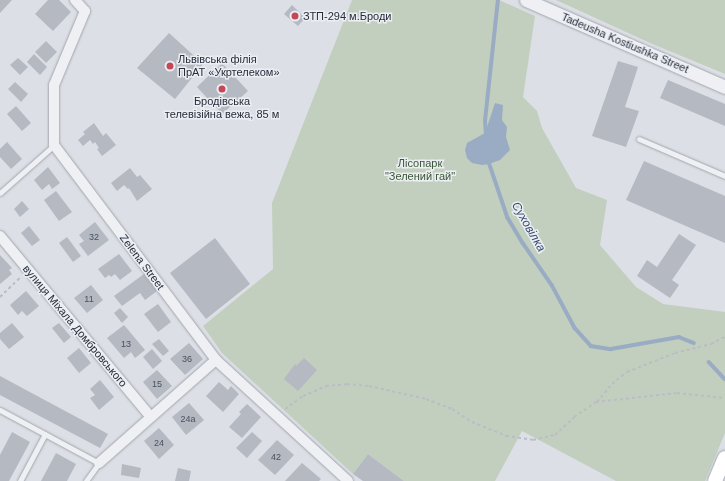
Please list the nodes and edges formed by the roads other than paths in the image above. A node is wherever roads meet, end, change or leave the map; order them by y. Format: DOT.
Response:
graph roads {
  1 [pos="75,0"];
  2 [pos="526,0"];
  3 [pos="725,86"];
  4 [pos="639,139"];
  5 [pos="54,145"];
  6 [pos="725,176"];
  7 [pos="0,193"];
  8 [pos="0,236"];
  9 [pos="216,360"];
  10 [pos="0,410"];
  11 [pos="150,416"];
  12 [pos="45,434"];
  13 [pos="725,458"];
  14 [pos="99,463"];
  15 [pos="20,481"];
  16 [pos="86,481"];
  17 [pos="348,481"];
  18 [pos="714,481"];
  1 -- 5 [label="street"];
  2 -- 3 [label="street, Tadeusha Kostiushka Street"];
  4 -- 6 [label="lane"];
  5 -- 7 [label="lane"];
  5 -- 9 [label="street, Zelena Street"];
  8 -- 11 [label="street, вулиця Міхала Домбровського"];
  9 -- 11 [label="street"];
  9 -- 17 [label="street, Zelena Street"];
  10 -- 12 [label="lane"];
  11 -- 14 [label="street"];
  12 -- 14 [label="lane"];
  12 -- 15 [label="lane"];
  13 -- 18 [label="main road"];
  14 -- 16 [label="lane"];
}
